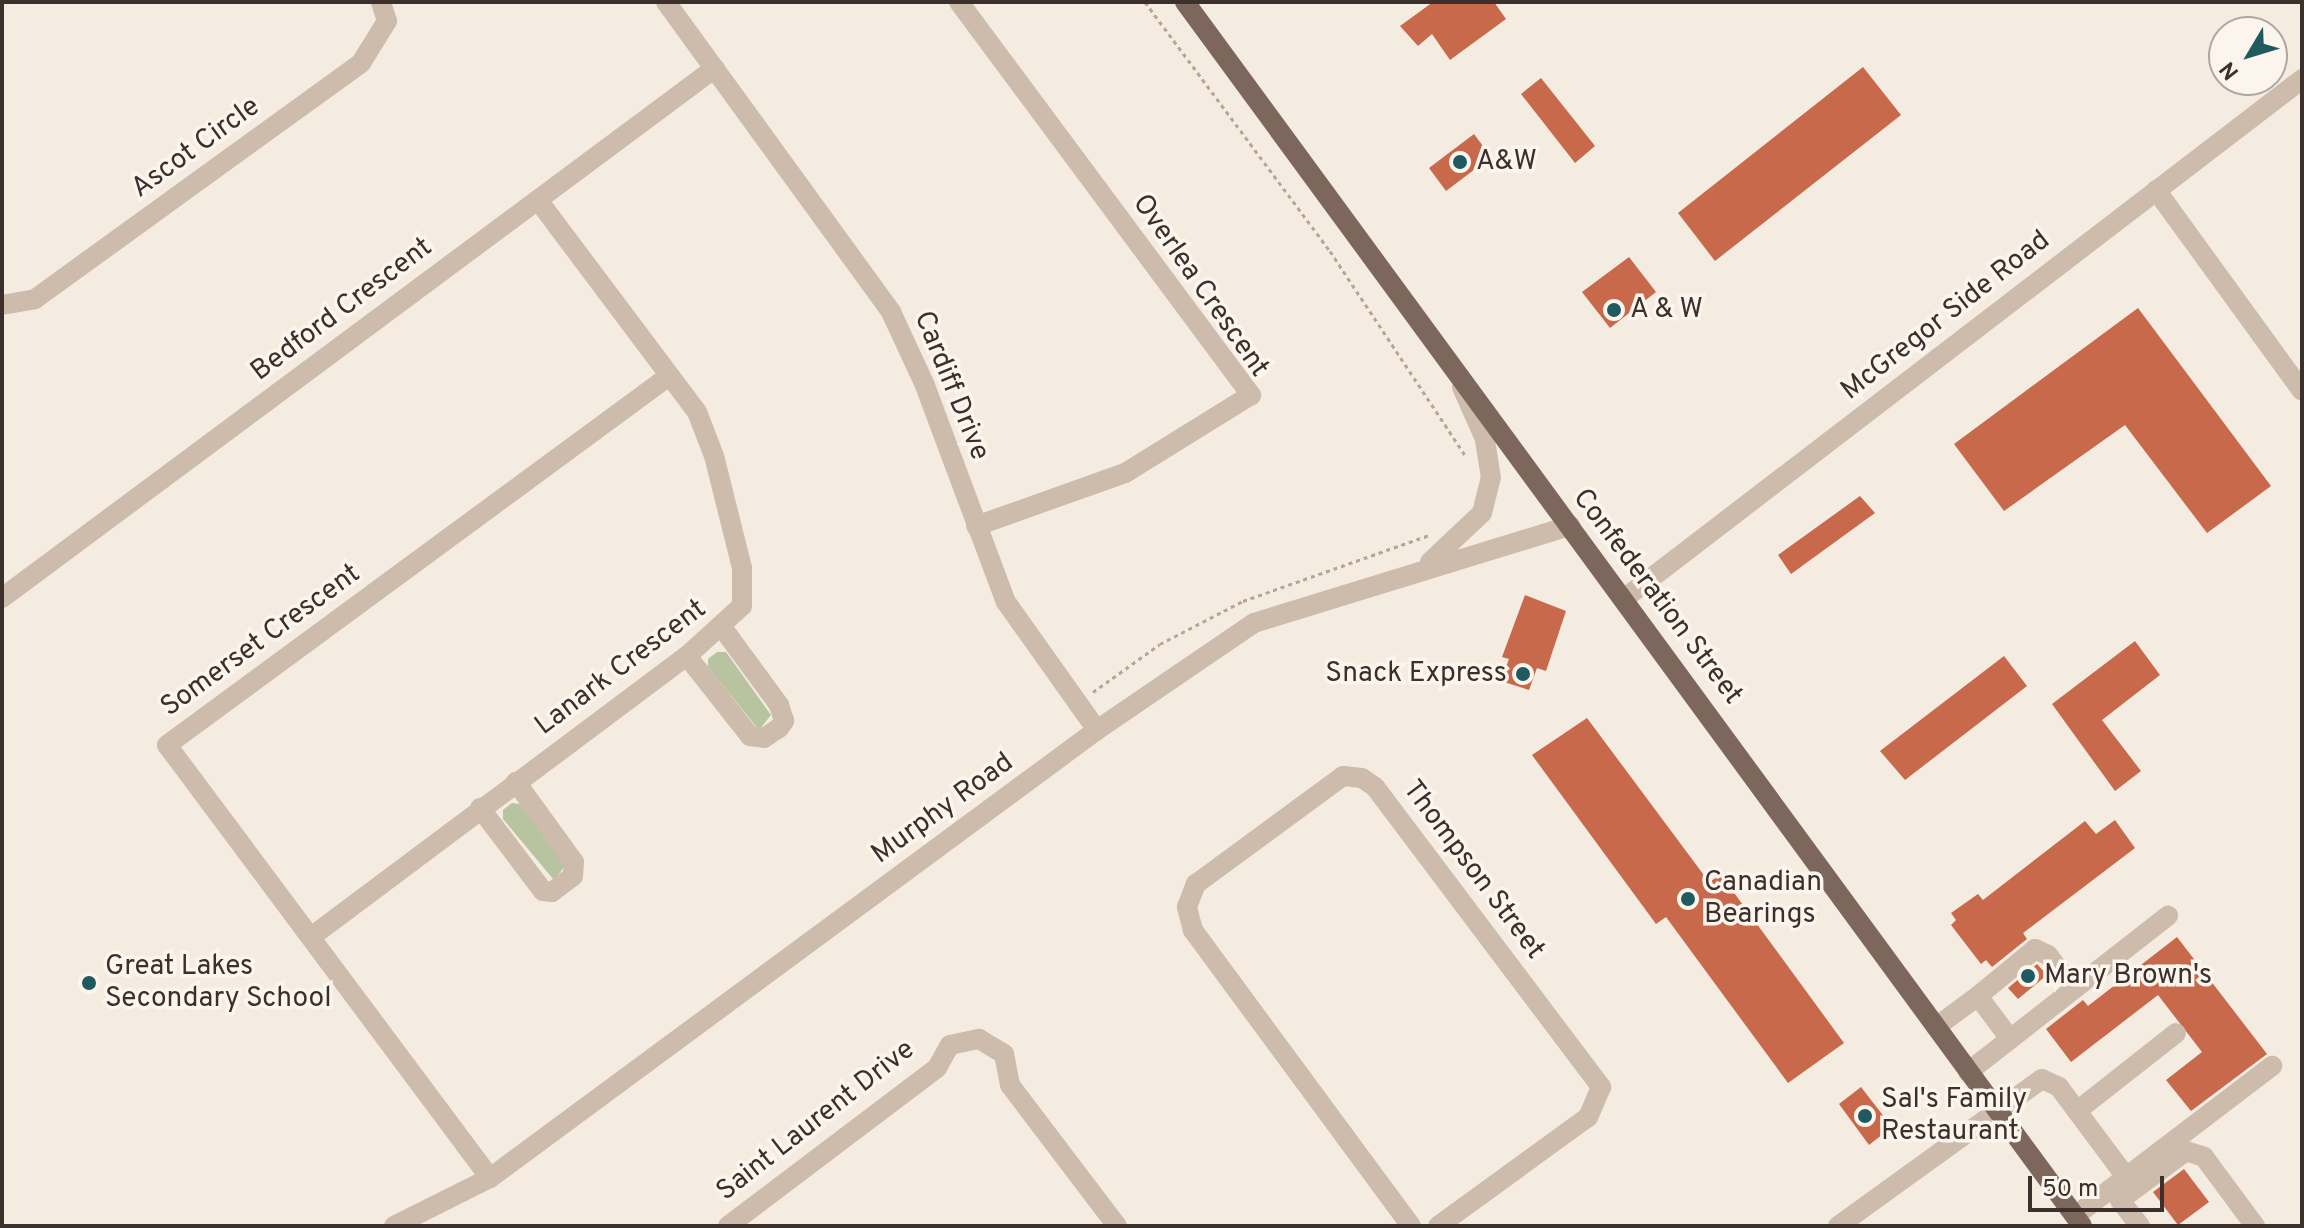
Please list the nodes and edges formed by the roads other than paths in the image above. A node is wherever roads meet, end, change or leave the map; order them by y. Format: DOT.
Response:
graph roads {
  1 [pos="381,2"];
  2 [pos="666,2"];
  3 [pos="959,2"];
  4 [pos="1185,2"];
  5 [pos="715,68"];
  6 [pos="2302,79"];
  7 [pos="2156,190"];
  8 [pos="538,200"];
  9 [pos="2,305"];
  10 [pos="1456,372"];
  11 [pos="669,376"];
  12 [pos="2302,391"];
  13 [pos="976,526"];
  14 [pos="1570,526"];
  15 [pos="1424,567"];
  16 [pos="2,598"];
  17 [pos="1625,598"];
  18 [pos="722,627"];
  19 [pos="687,656"];
  20 [pos="1097,730"];
  21 [pos="516,782"];
  22 [pos="480,808"];
  23 [pos="2168,916"];
  24 [pos="311,937"];
  25 [pos="2074,989"];
  26 [pos="1978,996"];
  27 [pos="1936,1027"];
  28 [pos="2176,1033"];
  29 [pos="2010,1039"];
  30 [pos="2272,1066"];
  31 [pos="1968,1072"];
  32 [pos="1995,1110"];
  33 [pos="2077,1111"];
  34 [pos="2126,1177"];
  35 [pos="490,1178"];
  36 [pos="2078,1221"];
  37 [pos="394,1226"];
  38 [pos="728,1226"];
  39 [pos="1117,1226"];
  40 [pos="1411,1226"];
  41 [pos="1438,1226"];
  42 [pos="1838,1226"];
  43 [pos="2140,1226"];
  44 [pos="2255,1226"];
  1 -- 9 [label="street, Ascot Circle"];
  2 -- 5 [label="street, Cardiff Drive"];
  3 -- 13 [label="street, Overlea Crescent"];
  4 -- 10 [label="main road, Confederation Street"];
  5 -- 8 [label="street, Bedford Crescent"];
  5 -- 13 [label="street, Cardiff Drive"];
  6 -- 7 [label="street, McGregor Side Road"];
  7 -- 12 [label="street"];
  7 -- 17 [label="street, McGregor Side Road"];
  8 -- 11 [label="street, Lanark Crescent"];
  8 -- 16 [label="street, Bedford Crescent"];
  10 -- 14 [label="main road, Confederation Street"];
  10 -- 15 [label="street"];
  11 -- 18 [label="street, Lanark Crescent"];
  11 -- 24 [label="street, Somerset Crescent"];
  13 -- 20 [label="street, Cardiff Drive"];
  14 -- 15 [label="street, Murphy Road"];
  14 -- 17 [label="main road, Confederation Street"];
  15 -- 20 [label="street, Murphy Road"];
  17 -- 27 [label="main road, Confederation Street"];
  18 -- 19 [label="street, Lanark Crescent"];
  18 -- 19 [label="street"];
  19 -- 21 [label="street, Lanark Crescent"];
  20 -- 35 [label="street, Murphy Road"];
  21 -- 22 [label="street, Lanark Crescent"];
  21 -- 22 [label="street"];
  22 -- 24 [label="street, Lanark Crescent"];
  23 -- 25 [label="street"];
  24 -- 35 [label="street, Somerset Crescent"];
  25 -- 26 [label="street"];
  25 -- 29 [label="street"];
  26 -- 27 [label="street"];
  26 -- 29 [label="street"];
  27 -- 31 [label="main road, Confederation Street"];
  28 -- 33 [label="street"];
  29 -- 31 [label="street"];
  30 -- 34 [label="street"];
  31 -- 32 [label="main road, Confederation Street"];
  32 -- 33 [label="street"];
  32 -- 36 [label="main road, Confederation Street"];
  32 -- 42 [label="street"];
  33 -- 34 [label="street"];
  34 -- 36 [label="street"];
  35 -- 37 [label="street, Murphy Road"];
  38 -- 39 [label="street, Saint Laurent Drive"];
  40 -- 41 [label="street, Thompson Street"];
  43 -- 44 [label="street"];
}
